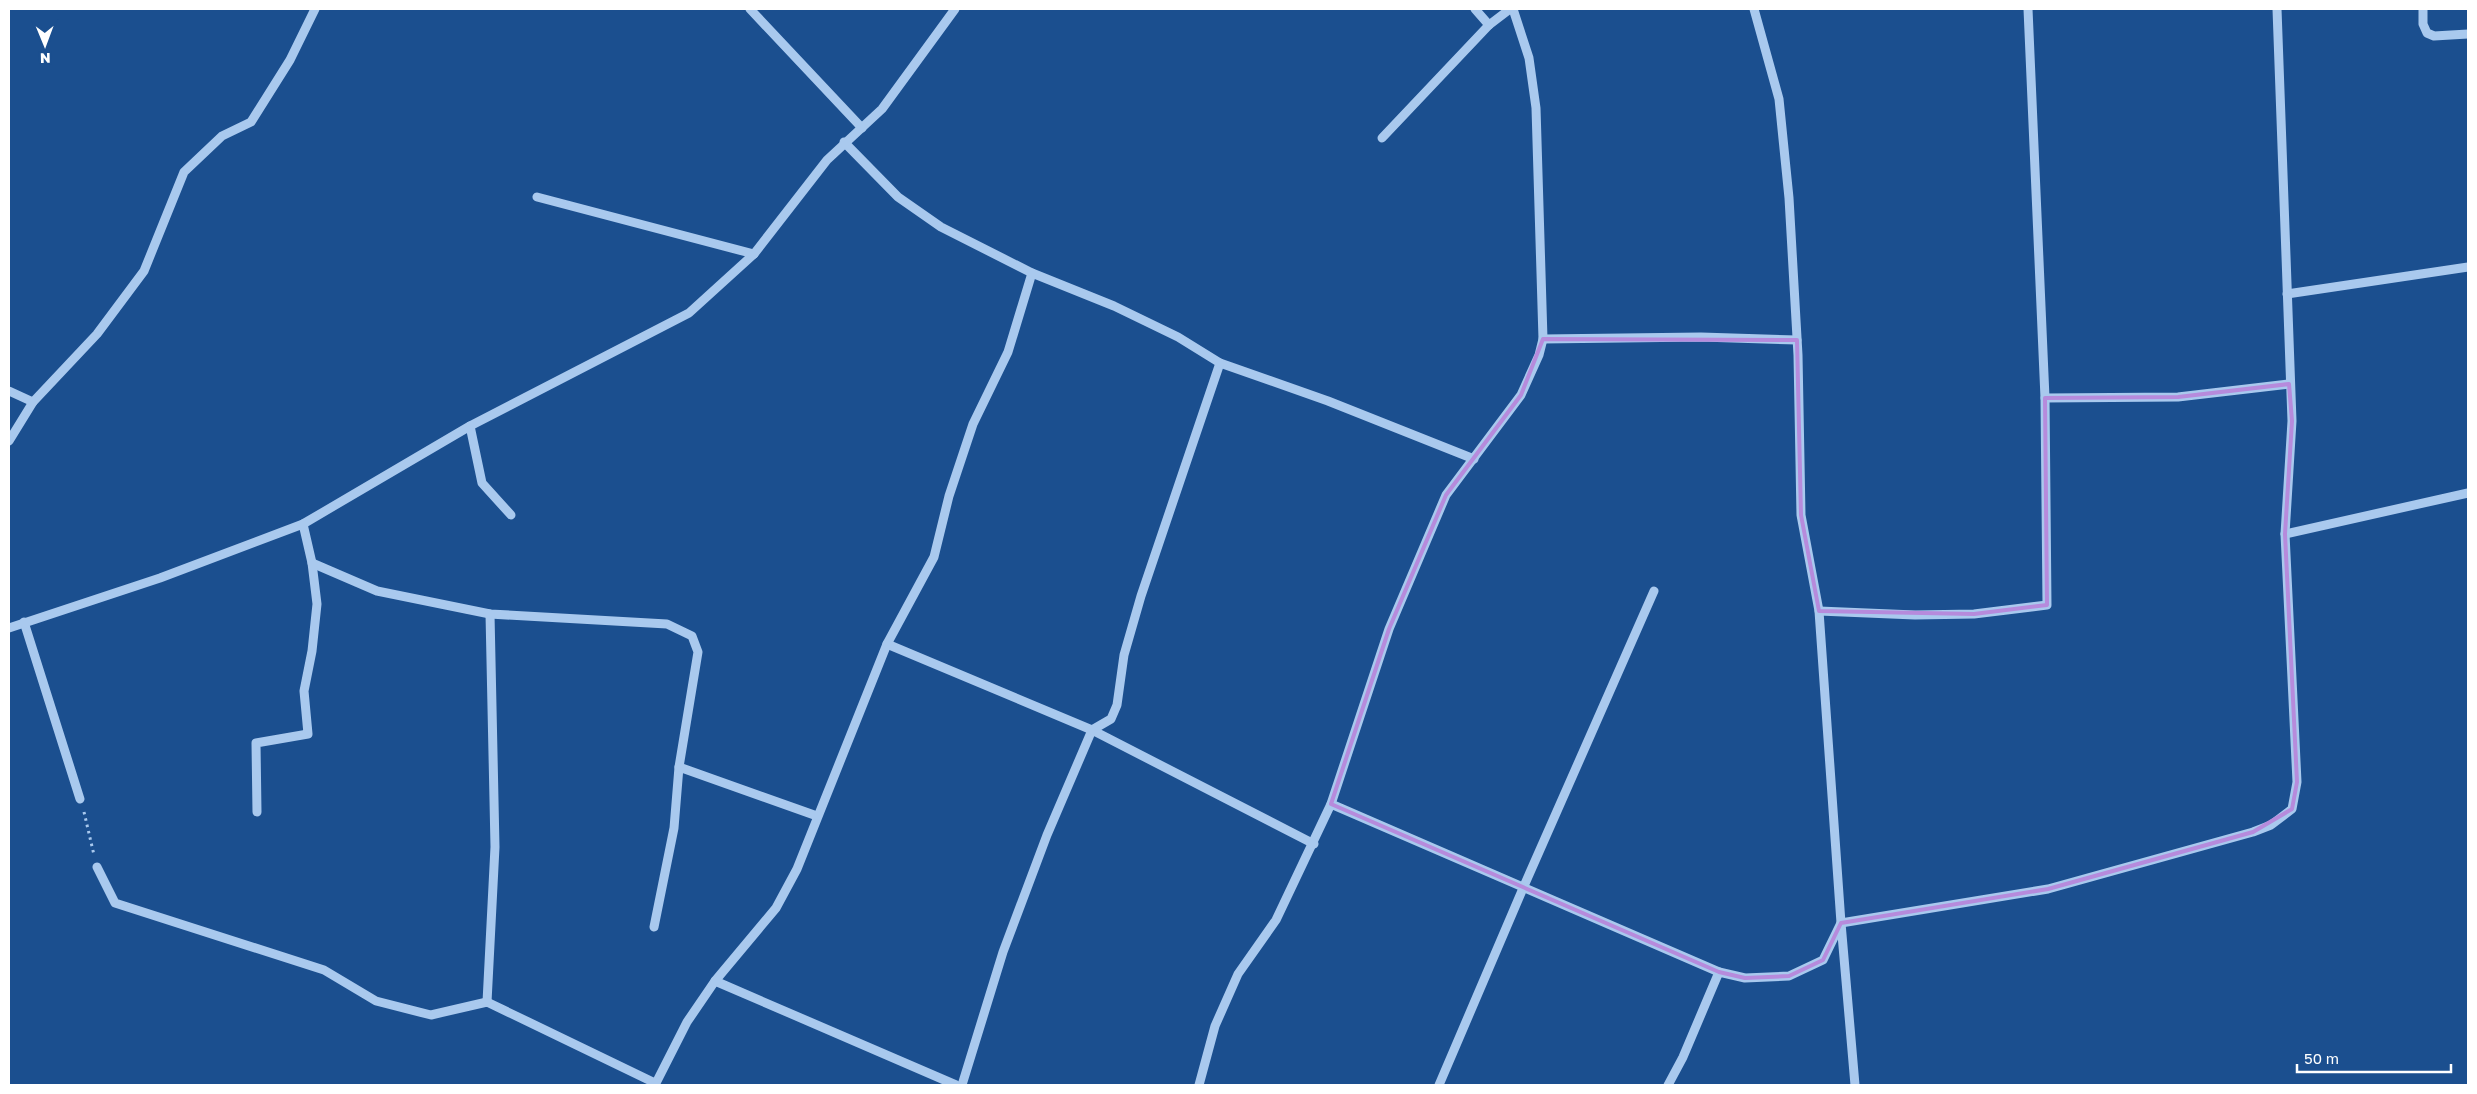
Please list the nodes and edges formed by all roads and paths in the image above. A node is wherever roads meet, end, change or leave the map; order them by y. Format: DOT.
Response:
graph roads {
  1 [pos="315,9"];
  2 [pos="750,9"];
  3 [pos="955,9"];
  4 [pos="1475,9"];
  5 [pos="1511,9"];
  6 [pos="1754,9"];
  7 [pos="2028,9"];
  8 [pos="2277,9"];
  9 [pos="2422,9"];
  10 [pos="1489,25"];
  11 [pos="2468,34"];
  12 [pos="862,128"];
  13 [pos="1382,138"];
  14 [pos="844,142"];
  15 [pos="537,197"];
  16 [pos="754,254"];
  17 [pos="2468,267"];
  18 [pos="1032,273"];
  19 [pos="2287,294"];
  20 [pos="1543,340"];
  21 [pos="1797,340"];
  22 [pos="1220,363"];
  23 [pos="2288,384"];
  24 [pos="9,391"];
  25 [pos="2046,398"];
  26 [pos="33,402"];
  27 [pos="470,426"];
  28 [pos="9,441"];
  29 [pos="1474,459"];
  30 [pos="2468,493"];
  31 [pos="511,515"];
  32 [pos="303,524"];
  33 [pos="2285,534"];
  34 [pos="312,563"];
  35 [pos="1654,591"];
  36 [pos="1819,611"];
  37 [pos="490,614"];
  38 [pos="24,622"];
  39 [pos="9,628"];
  40 [pos="887,644"];
  41 [pos="1092,730"];
  42 [pos="679,767"];
  43 [pos="80,799"];
  44 [pos="1331,804"];
  45 [pos="257,812"];
  46 [pos="817,816"];
  47 [pos="1314,844"];
  48 [pos="97,867"];
  49 [pos="1524,886"];
  50 [pos="1841,922"];
  51 [pos="654,926"];
  52 [pos="1720,972"];
  53 [pos="715,981"];
  54 [pos="487,1002"];
  55 [pos="655,1084"];
  56 [pos="956,1085"];
  57 [pos="962,1085"];
  58 [pos="1199,1085"];
  59 [pos="1439,1085"];
  60 [pos="1668,1085"];
  61 [pos="1856,1085"];
  1 -- 26 [label="street"];
  2 -- 12 [label="street"];
  3 -- 12 [label="street"];
  4 -- 10 [label="street"];
  5 -- 10 [label="street"];
  5 -- 20 [label="street"];
  6 -- 21 [label="street"];
  7 -- 25 [label="street"];
  8 -- 19 [label="street"];
  9 -- 11 [label="street"];
  10 -- 13 [label="street"];
  12 -- 14 [label="street"];
  14 -- 16 [label="street"];
  14 -- 18 [label="street"];
  15 -- 16 [label="street"];
  16 -- 27 [label="street"];
  17 -- 19 [label="street"];
  18 -- 22 [label="street"];
  18 -- 40 [label="street"];
  19 -- 23 [label="street"];
  20 -- 21 [label="street"];
  20 -- 29 [label="street"];
  21 -- 36 [label="street"];
  22 -- 29 [label="street"];
  22 -- 41 [label="street"];
  23 -- 25 [label="street"];
  23 -- 33 [label="street"];
  24 -- 26 [label="street"];
  25 -- 36 [label="street"];
  26 -- 28 [label="street"];
  27 -- 31 [label="street"];
  27 -- 32 [label="street"];
  29 -- 44 [label="street"];
  30 -- 33 [label="street"];
  32 -- 34 [label="street"];
  32 -- 38 [label="street"];
  33 -- 50 [label="street"];
  34 -- 37 [label="street"];
  34 -- 45 [label="street"];
  35 -- 49 [label="street"];
  36 -- 50 [label="street"];
  37 -- 42 [label="street"];
  37 -- 54 [label="street"];
  38 -- 39 [label="street"];
  38 -- 43 [label="street"];
  40 -- 41 [label="street"];
  40 -- 46 [label="street"];
  41 -- 47 [label="street"];
  41 -- 57 [label="street"];
  42 -- 46 [label="street"];
  42 -- 51 [label="street"];
  43 -- 48 [label="path"];
  44 -- 47 [label="street"];
  44 -- 49 [label="street"];
  46 -- 53 [label="street"];
  47 -- 58 [label="street"];
  48 -- 54 [label="street"];
  49 -- 52 [label="street"];
  49 -- 59 [label="street"];
  50 -- 52 [label="street"];
  50 -- 61 [label="street"];
  52 -- 60 [label="street"];
  53 -- 55 [label="street"];
  53 -- 56 [label="street"];
  54 -- 55 [label="street"];
}
